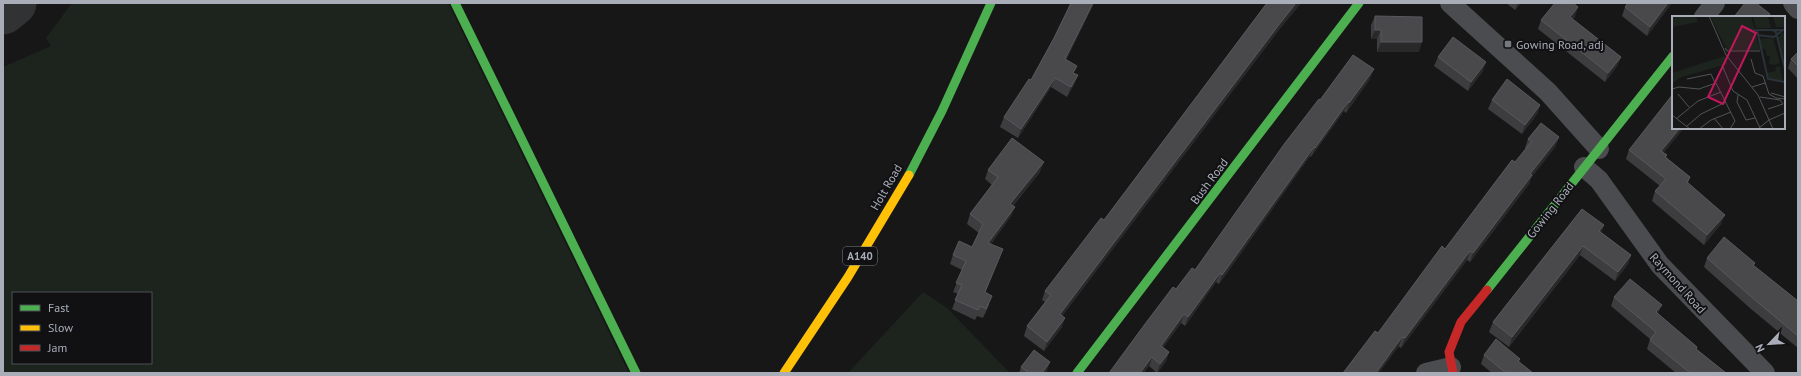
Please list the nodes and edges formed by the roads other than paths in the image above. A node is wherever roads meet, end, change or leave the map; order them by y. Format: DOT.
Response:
graph roads {
  1 [pos="455,3"];
  2 [pos="991,3"];
  3 [pos="1359,3"];
  4 [pos="1450,3"];
  5 [pos="1715,3"];
  6 [pos="1793,3"];
  7 [pos="1798,9"];
  8 [pos="1705,16"];
  9 [pos="1672,57"];
  10 [pos="1599,148"];
  11 [pos="1584,167"];
  12 [pos="1452,370"];
  13 [pos="636,373"];
  14 [pos="784,373"];
  15 [pos="1077,373"];
  16 [pos="1426,373"];
  17 [pos="1765,373"];
  1 -- 13 [label="main road"];
  2 -- 14 [label="main road, Holt Road / A140"];
  3 -- 15 [label="main road, Bush Road"];
  4 -- 10 [label="street"];
  5 -- 8 [label="street"];
  6 -- 7 [label="street"];
  9 -- 10 [label="main road, Gowing Road"];
  10 -- 11 [label="main road, Gowing Road"];
  11 -- 12 [label="main road, Gowing Road"];
  11 -- 17 [label="street, Raymond Road"];
  12 -- 16 [label="street"];
}
